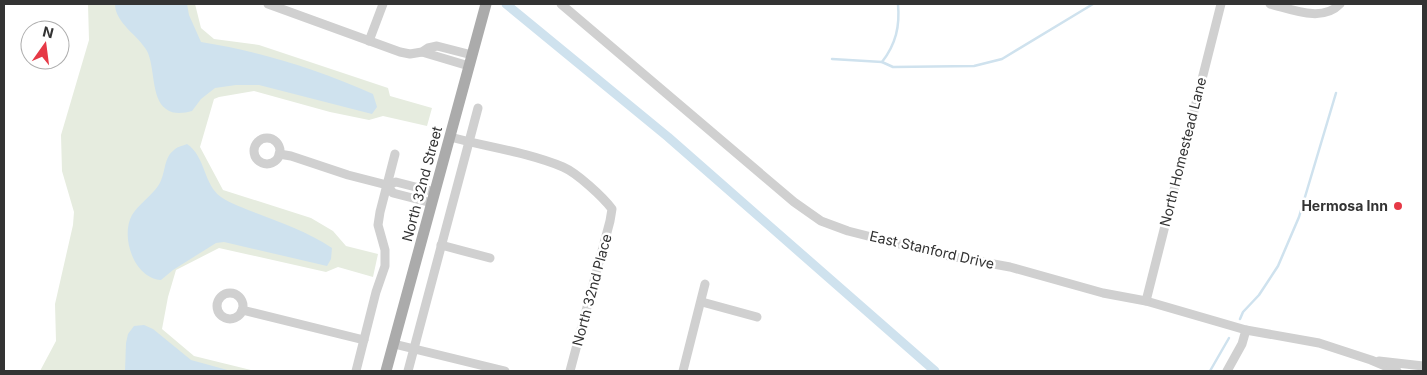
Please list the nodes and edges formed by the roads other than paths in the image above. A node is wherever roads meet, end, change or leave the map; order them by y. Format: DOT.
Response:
graph roads {
  1 [pos="268,4"];
  2 [pos="383,4"];
  3 [pos="561,4"];
  4 [pos="1221,4"];
  5 [pos="1270,4"];
  6 [pos="1340,4"];
  7 [pos="484,8"];
  8 [pos="369,41"];
  9 [pos="470,61"];
  10 [pos="478,108"];
  11 [pos="450,137"];
  12 [pos="469,142"];
  13 [pos="279,154"];
  14 [pos="395,154"];
  15 [pos="406,184"];
  16 [pos="387,185"];
  17 [pos="403,195"];
  18 [pos="434,198"];
  19 [pos="441,245"];
  20 [pos="490,258"];
  21 [pos="705,284"];
  22 [pos="1146,301"];
  23 [pos="702,302"];
  24 [pos="242,310"];
  25 [pos="757,316"];
  26 [pos="1246,330"];
  27 [pos="364,340"];
  28 [pos="394,344"];
  29 [pos="414,348"];
  30 [pos="1371,360"];
  31 [pos="1423,366"];
  32 [pos="356,371"];
  33 [pos="386,371"];
  34 [pos="408,371"];
  35 [pos="504,371"];
  36 [pos="570,371"];
  37 [pos="683,371"];
  38 [pos="1227,371"];
  39 [pos="1397,371"];
  40 [pos="1420,371"];
  1 -- 8 [label="street"];
  2 -- 8 [label="street"];
  3 -- 22 [label="street, East Stanford Drive"];
  4 -- 22 [label="street, North Homestead Lane"];
  5 -- 6 [label="street"];
  7 -- 9 [label="main road, North 32nd Street"];
  8 -- 9 [label="street"];
  9 -- 11 [label="main road, North 32nd Street"];
  10 -- 12 [label="street"];
  11 -- 12 [label="street"];
  11 -- 18 [label="main road, North 32nd Street"];
  12 -- 19 [label="street"];
  12 -- 36 [label="street, North 32nd Place"];
  13 -- 16 [label="street"];
  14 -- 16 [label="street"];
  15 -- 16 [label="street"];
  15 -- 17 [label="street"];
  15 -- 18 [label="street"];
  16 -- 17 [label="street"];
  16 -- 27 [label="street"];
  17 -- 18 [label="street"];
  18 -- 28 [label="main road, North 32nd Street"];
  19 -- 20 [label="street"];
  19 -- 29 [label="street"];
  21 -- 23 [label="street"];
  22 -- 26 [label="street, East Stanford Drive"];
  23 -- 25 [label="street"];
  23 -- 37 [label="street"];
  24 -- 27 [label="street"];
  26 -- 30 [label="street, East Stanford Drive"];
  26 -- 38 [label="street"];
  27 -- 32 [label="street"];
  28 -- 29 [label="street"];
  28 -- 33 [label="main road, North 32nd Street"];
  29 -- 34 [label="street"];
  29 -- 35 [label="street"];
  30 -- 31 [label="street, East Stanford Drive"];
  30 -- 39 [label="street, East Stanford Drive"];
  31 -- 40 [label="street"];
}
